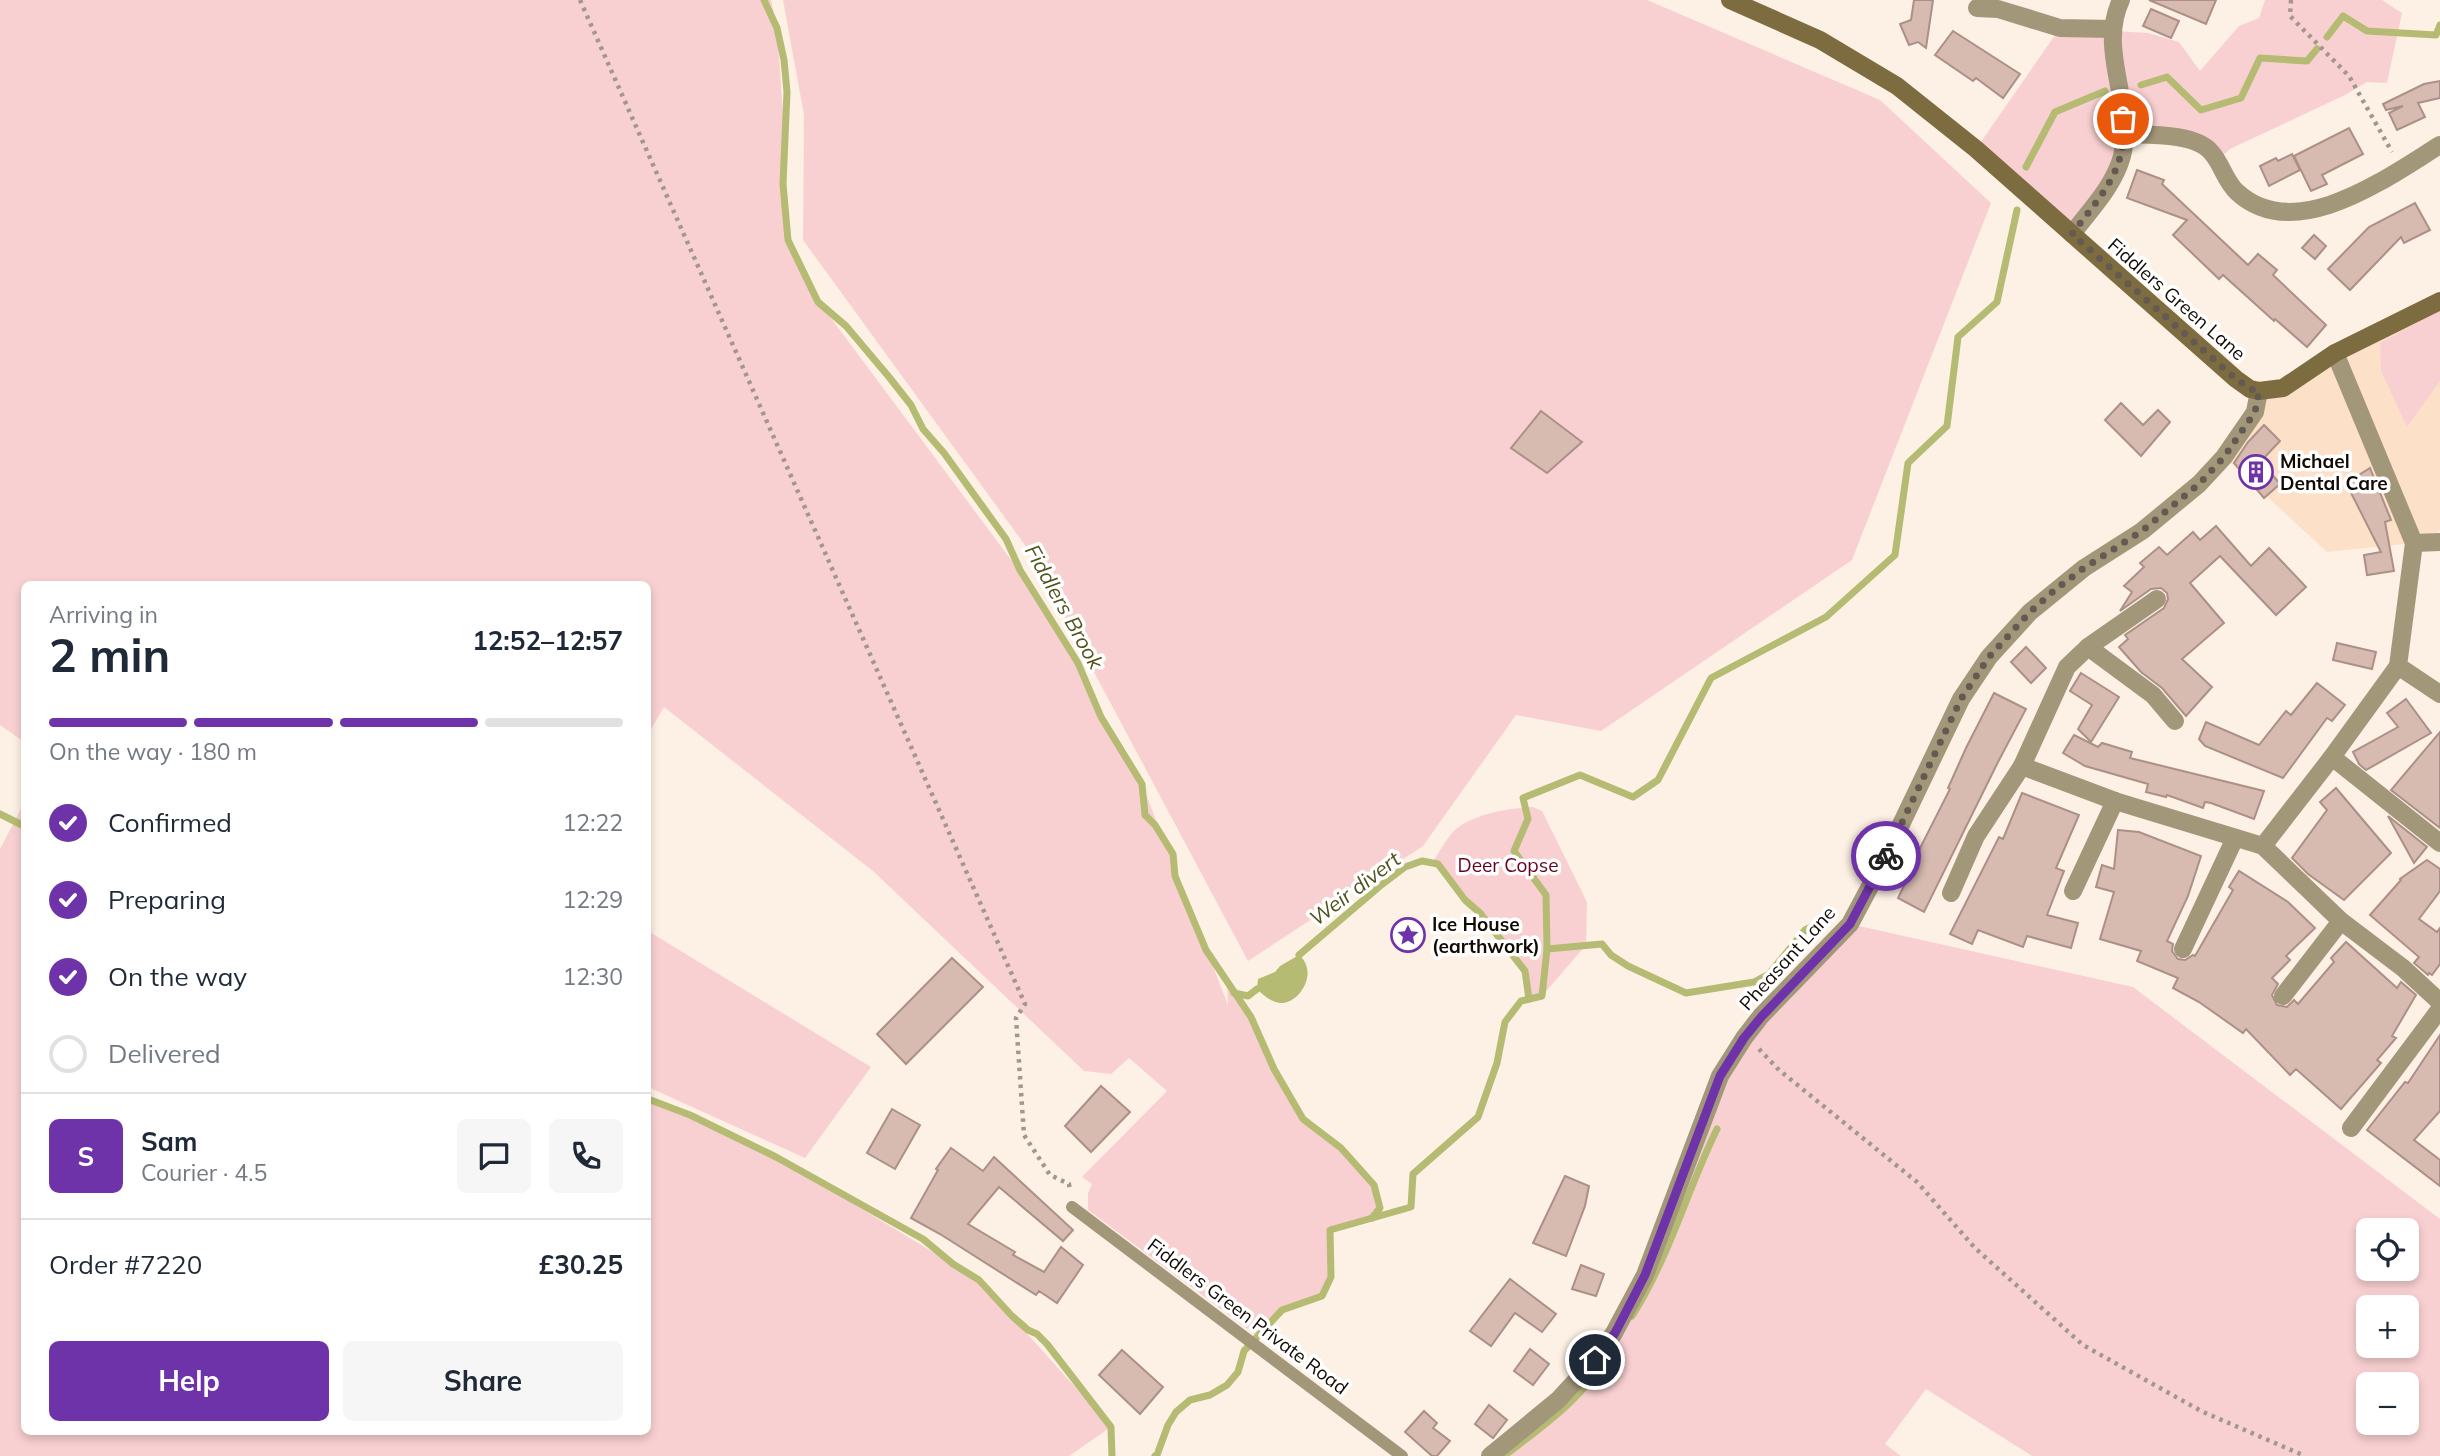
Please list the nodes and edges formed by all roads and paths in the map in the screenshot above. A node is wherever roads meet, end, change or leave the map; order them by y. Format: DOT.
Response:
graph roads {
  1 [pos="580,0"];
  2 [pos="1730,0"];
  3 [pos="2121,0"];
  4 [pos="2291,0"];
  5 [pos="2000,4"];
  6 [pos="1977,8"];
  7 [pos="2112,29"];
  8 [pos="2124,134"];
  9 [pos="2440,145"];
  10 [pos="2401,169"];
  11 [pos="2072,234"];
  12 [pos="2440,301"];
  13 [pos="2335,353"];
  14 [pos="2259,391"];
  15 [pos="2440,542"];
  16 [pos="2414,543"];
  17 [pos="2157,598"];
  18 [pos="2088,647"];
  19 [pos="2398,666"];
  20 [pos="2440,694"];
  21 [pos="2175,721"];
  22 [pos="2332,757"];
  23 [pos="2022,766"];
  24 [pos="2115,801"];
  25 [pos="2235,838"];
  26 [pos="2440,843"];
  27 [pos="2263,846"];
  28 [pos="2073,891"];
  29 [pos="1951,893"];
  30 [pos="2341,921"];
  31 [pos="2183,950"];
  32 [pos="2283,996"];
  33 [pos="2440,1002"];
  34 [pos="2440,1009"];
  35 [pos="1744,1038"];
  36 [pos="2351,1128"];
  37 [pos="1072,1207"];
  38 [pos="1402,1456"];
  39 [pos="1490,1456"];
  40 [pos="2305,1456"];
  1 -- 37 [label="path"];
  2 -- 11 [label="street, Fiddlers Green Lane"];
  3 -- 7 [label="street"];
  4 -- 10 [label="path"];
  5 -- 6 [label="street"];
  5 -- 7 [label="street"];
  7 -- 8 [label="street"];
  8 -- 10 [label="street"];
  8 -- 11 [label="street"];
  9 -- 10 [label="street"];
  11 -- 14 [label="street, Fiddlers Green Lane"];
  12 -- 13 [label="street"];
  13 -- 14 [label="street"];
  13 -- 16 [label="street"];
  14 -- 35 [label="street, Pheasant Lane"];
  15 -- 16 [label="street"];
  16 -- 19 [label="street"];
  17 -- 18 [label="street"];
  18 -- 21 [label="street"];
  18 -- 23 [label="street"];
  19 -- 20 [label="street"];
  19 -- 22 [label="street"];
  22 -- 26 [label="street"];
  22 -- 27 [label="street"];
  23 -- 24 [label="street"];
  23 -- 29 [label="street"];
  24 -- 25 [label="street"];
  24 -- 28 [label="street"];
  25 -- 27 [label="street"];
  25 -- 31 [label="street"];
  27 -- 30 [label="street"];
  30 -- 32 [label="street"];
  30 -- 33 [label="street"];
  34 -- 36 [label="street"];
  35 -- 39 [label="street, Pheasant Lane"];
  35 -- 40 [label="path"];
  37 -- 38 [label="lane, Fiddlers Green Private Road"];
}
